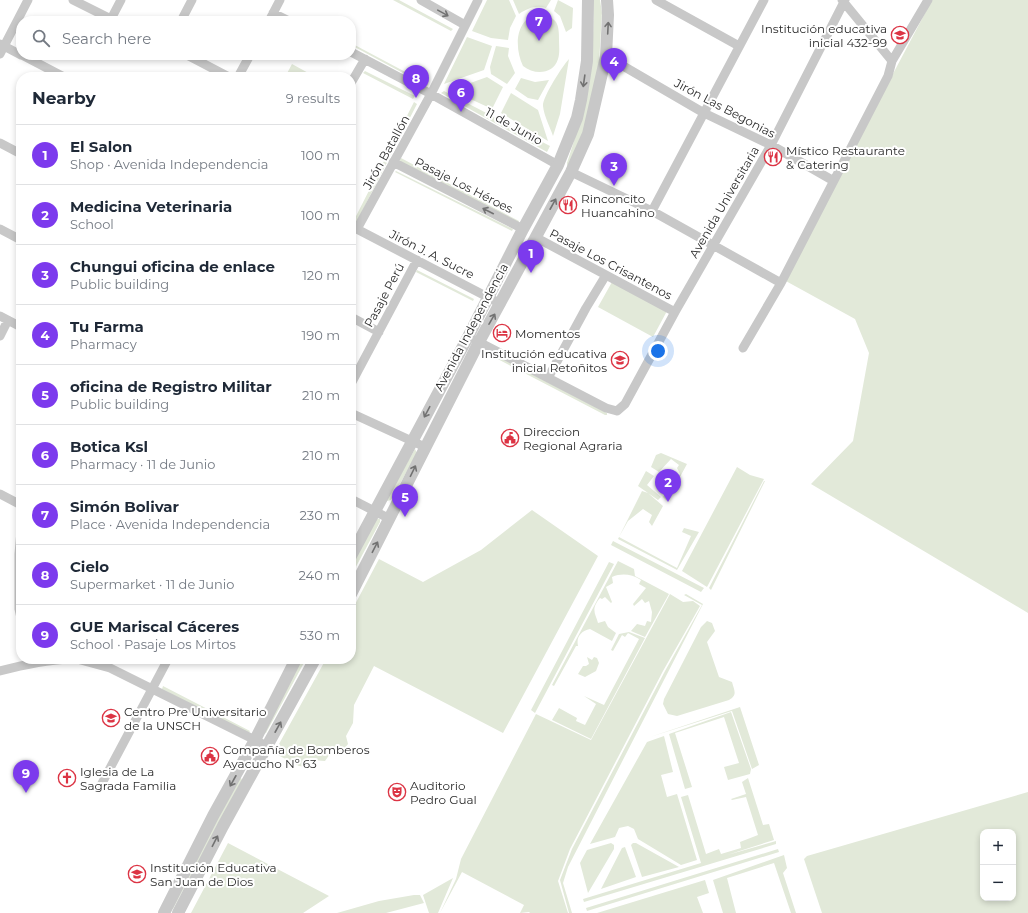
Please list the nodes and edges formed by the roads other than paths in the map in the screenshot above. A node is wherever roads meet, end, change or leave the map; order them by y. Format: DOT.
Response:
graph roads {
  1 [pos="28,0"];
  2 [pos="73,0"];
  3 [pos="121,0"];
  4 [pos="192,0"];
  5 [pos="280,0"];
  6 [pos="421,0"];
  7 [pos="478,0"];
  8 [pos="607,0"];
  9 [pos="656,0"];
  10 [pos="764,0"];
  11 [pos="928,0"];
  12 [pos="844,1"];
  13 [pos="586,2"];
  14 [pos="19,16"];
  15 [pos="105,16"];
  16 [pos="115,16"];
  17 [pos="184,16"];
  18 [pos="272,16"];
  19 [pos="16,21"];
  20 [pos="465,25"];
  21 [pos="739,46"];
  22 [pos="1,48"];
  23 [pos="16,53"];
  24 [pos="356,54"];
  25 [pos="606,56"];
  26 [pos="365,59"];
  27 [pos="31,60"];
  28 [pos="197,60"];
  29 [pos="247,60"];
  30 [pos="892,62"];
  31 [pos="54,72"];
  32 [pos="219,72"];
  33 [pos="241,72"];
  34 [pos="356,75"];
  35 [pos="432,94"];
  36 [pos="704,113"];
  37 [pos="0,143"];
  38 [pos="771,145"];
  39 [pos="16,151"];
  40 [pos="393,162"];
  41 [pos="558,166"];
  42 [pos="570,172"];
  43 [pos="832,180"];
  44 [pos="652,211"];
  45 [pos="356,224"];
  46 [pos="356,228"];
  47 [pos="0,229"];
  48 [pos="523,229"];
  49 [pos="16,237"];
  50 [pos="535,237"];
  51 [pos="714,245"];
  52 [pos="417,260"];
  53 [pos="606,275"];
  54 [pos="781,283"];
  55 [pos="488,297"];
  56 [pos="501,304"];
  57 [pos="675,312"];
  58 [pos="0,316"];
  59 [pos="8,320"];
  60 [pos="356,320"];
  61 [pos="16,324"];
  62 [pos="378,332"];
  63 [pos="0,336"];
  64 [pos="473,340"];
  65 [pos="743,348"];
  66 [pos="356,374"];
  67 [pos="548,378"];
  68 [pos="436,395"];
  69 [pos="448,401"];
  70 [pos="356,415"];
  71 [pos="412,440"];
  72 [pos="425,447"];
  73 [pos="0,494"];
  74 [pos="16,502"];
  75 [pos="356,502"];
  76 [pos="375,513"];
  77 [pos="390,519"];
  78 [pos="356,547"];
  79 [pos="356,565"];
  80 [pos="364,570"];
  81 [pos="356,585"];
  82 [pos="21,664"];
  83 [pos="95,664"];
  84 [pos="166,664"];
  85 [pos="293,664"];
  86 [pos="312,664"];
  87 [pos="0,671"];
  88 [pos="154,688"];
  89 [pos="255,740"];
  90 [pos="267,747"];
  91 [pos="100,787"];
  92 [pos="164,913"];
  93 [pos="178,913"];
  1 -- 14 [label="street"];
  2 -- 15 [label="street"];
  3 -- 16 [label="street"];
  4 -- 17 [label="street"];
  5 -- 18 [label="street"];
  6 -- 20 [label="street, one-way"];
  7 -- 20 [label="street, Jirón Batallón"];
  25 -- 8 [label="street, Avenida Independencia, one-way"];
  9 -- 21 [label="street"];
  10 -- 21 [label="street"];
  11 -- 30 [label="street"];
  12 -- 30 [label="street"];
  12 -- 38 [label="street, Avenida Universitaria"];
  13 -- 41 [label="street, Avenida Independencia, one-way"];
  19 -- 22 [label="street"];
  20 -- 35 [label="street, Jirón Batallón"];
  21 -- 36 [label="street"];
  22 -- 23 [label="street"];
  24 -- 26 [label="street, 11 de Junio"];
  25 -- 36 [label="street, Jirón Las Begonias"];
  25 -- 42 [label="street, Avenida Independencia"];
  26 -- 34 [label="street"];
  26 -- 35 [label="street, 11 de Junio"];
  27 -- 31 [label="street"];
  28 -- 32 [label="street"];
  29 -- 33 [label="street"];
  30 -- 43 [label="street"];
  35 -- 40 [label="street, Jirón Batallón"];
  35 -- 41 [label="street, 11 de Junio"];
  36 -- 38 [label="street, Jirón Las Begonias"];
  36 -- 44 [label="street"];
  37 -- 39 [label="street"];
  38 -- 43 [label="street, Jirón Las Begonias"];
  38 -- 51 [label="street, Avenida Universitaria"];
  40 -- 45 [label="street, Jirón Batallón"];
  48 -- 40 [label="street, Pasaje Los Héroes, one-way"];
  41 -- 48 [label="street, Avenida Independencia"];
  42 -- 44 [label="street"];
  50 -- 42 [label="street, Avenida Independencia, one-way"];
  43 -- 54 [label="street"];
  44 -- 51 [label="street"];
  46 -- 52 [label="street, Jirón J. A. Sucre"];
  47 -- 49 [label="street"];
  48 -- 55 [label="street, Avenida Independencia"];
  50 -- 53 [label="street, Pasaje Los Crisantenos"];
  50 -- 56 [label="street, Avenida Independencia"];
  51 -- 54 [label="street"];
  51 -- 57 [label="street, Avenida Universitaria"];
  52 -- 55 [label="street, Jirón J. A. Sucre"];
  52 -- 62 [label="street, Pasaje Perú"];
  53 -- 57 [label="street, Pasaje Los Crisantenos"];
  53 -- 67 [label="street"];
  54 -- 65 [label="street"];
  55 -- 56 [label="street, Jirón J. A. Sucre"];
  55 -- 64 [label="street, Avenida Independencia"];
  64 -- 56 [label="street, Avenida Independencia, one-way"];
  57 -- 67 [label="street, Avenida Universitaria"];
  58 -- 59 [label="street"];
  59 -- 61 [label="street"];
  59 -- 63 [label="street"];
  60 -- 62 [label="street"];
  62 -- 66 [label="street, Pasaje Perú"];
  64 -- 67 [label="street"];
  64 -- 68 [label="street, Avenida Independencia"];
  64 -- 69 [label="street, Avenida Independencia"];
  68 -- 69 [label="street"];
  68 -- 71 [label="street, Avenida Independencia, one-way"];
  69 -- 72 [label="street, Avenida Independencia"];
  70 -- 71 [label="street"];
  71 -- 72 [label="street"];
  71 -- 76 [label="street, Avenida Independencia"];
  77 -- 72 [label="street, Avenida Independencia, one-way"];
  73 -- 74 [label="street"];
  75 -- 76 [label="street"];
  76 -- 77 [label="street"];
  76 -- 78 [label="street, Avenida Independencia"];
  80 -- 77 [label="street, Avenida Independencia, one-way"];
  79 -- 80 [label="street"];
  80 -- 81 [label="street, Avenida Independencia"];
  82 -- 87 [label="street"];
  83 -- 88 [label="street"];
  84 -- 88 [label="street"];
  85 -- 89 [label="street"];
  90 -- 86 [label="street, one-way"];
  88 -- 89 [label="street"];
  88 -- 91 [label="street"];
  89 -- 90 [label="street"];
  89 -- 92 [label="street, one-way"];
  93 -- 90 [label="street, one-way"];
}
